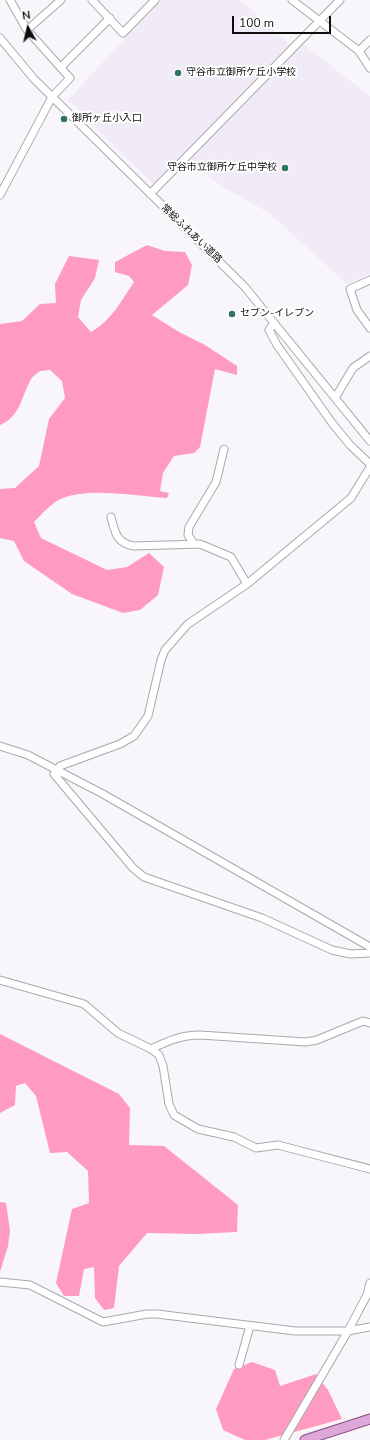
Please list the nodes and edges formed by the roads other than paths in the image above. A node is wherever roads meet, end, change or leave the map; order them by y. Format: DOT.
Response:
graph roads {
  1 [pos="10,0"];
  2 [pos="61,0"];
  3 [pos="155,0"];
  4 [pos="292,0"];
  5 [pos="340,0"];
  6 [pos="96,1"];
  7 [pos="110,18"];
  8 [pos="320,22"];
  9 [pos="27,30"];
  10 [pos="0,38"];
  11 [pos="370,40"];
  12 [pos="3,47"];
  13 [pos="359,51"];
  14 [pos="61,67"];
  15 [pos="370,68"];
  16 [pos="52,97"];
  17 [pos="150,194"];
  18 [pos="0,195"];
  19 [pos="370,280"];
  20 [pos="274,323"];
  21 [pos="370,328"];
  22 [pos="370,356"];
  23 [pos="335,398"];
  24 [pos="370,441"];
  25 [pos="224,449"];
  26 [pos="370,464"];
  27 [pos="370,467"];
  28 [pos="111,517"];
  29 [pos="194,544"];
  30 [pos="247,584"];
  31 [pos="0,746"];
  32 [pos="57,770"];
  33 [pos="370,947"];
  34 [pos="370,953"];
  35 [pos="0,980"];
  36 [pos="370,1024"];
  37 [pos="151,1050"];
  38 [pos="370,1169"];
  39 [pos="0,1282"];
  40 [pos="370,1283"];
  41 [pos="250,1326"];
  42 [pos="370,1327"];
  43 [pos="348,1331"];
  44 [pos="239,1365"];
  45 [pos="370,1419"];
  46 [pos="284,1440"];
  47 [pos="306,1440"];
  1 -- 9 [label="street"];
  2 -- 9 [label="street"];
  3 -- 7 [label="street"];
  4 -- 8 [label="street"];
  5 -- 8 [label="street"];
  6 -- 7 [label="street"];
  7 -- 14 [label="street"];
  8 -- 13 [label="street"];
  8 -- 17 [label="street"];
  9 -- 14 [label="street"];
  10 -- 12 [label="street, 常総ふれあい道路"];
  11 -- 13 [label="street"];
  12 -- 16 [label="street, 常総ふれあい道路"];
  13 -- 15 [label="street"];
  14 -- 16 [label="street"];
  16 -- 17 [label="street, 常総ふれあい道路"];
  16 -- 18 [label="street"];
  17 -- 20 [label="street, 常総ふれあい道路"];
  19 -- 21 [label="street"];
  20 -- 23 [label="street, 常総ふれあい道路"];
  20 -- 26 [label="street"];
  22 -- 23 [label="street"];
  23 -- 24 [label="street, 常総ふれあい道路"];
  25 -- 29 [label="street"];
  27 -- 30 [label="street"];
  28 -- 29 [label="street"];
  29 -- 30 [label="street"];
  30 -- 32 [label="street"];
  31 -- 32 [label="street"];
  32 -- 33 [label="street"];
  32 -- 34 [label="street"];
  35 -- 37 [label="street"];
  36 -- 37 [label="street"];
  37 -- 38 [label="street"];
  39 -- 41 [label="street"];
  40 -- 43 [label="street"];
  41 -- 43 [label="street"];
  41 -- 44 [label="street"];
  42 -- 43 [label="street"];
  43 -- 46 [label="street"];
  45 -- 47 [label="main road"];
}
